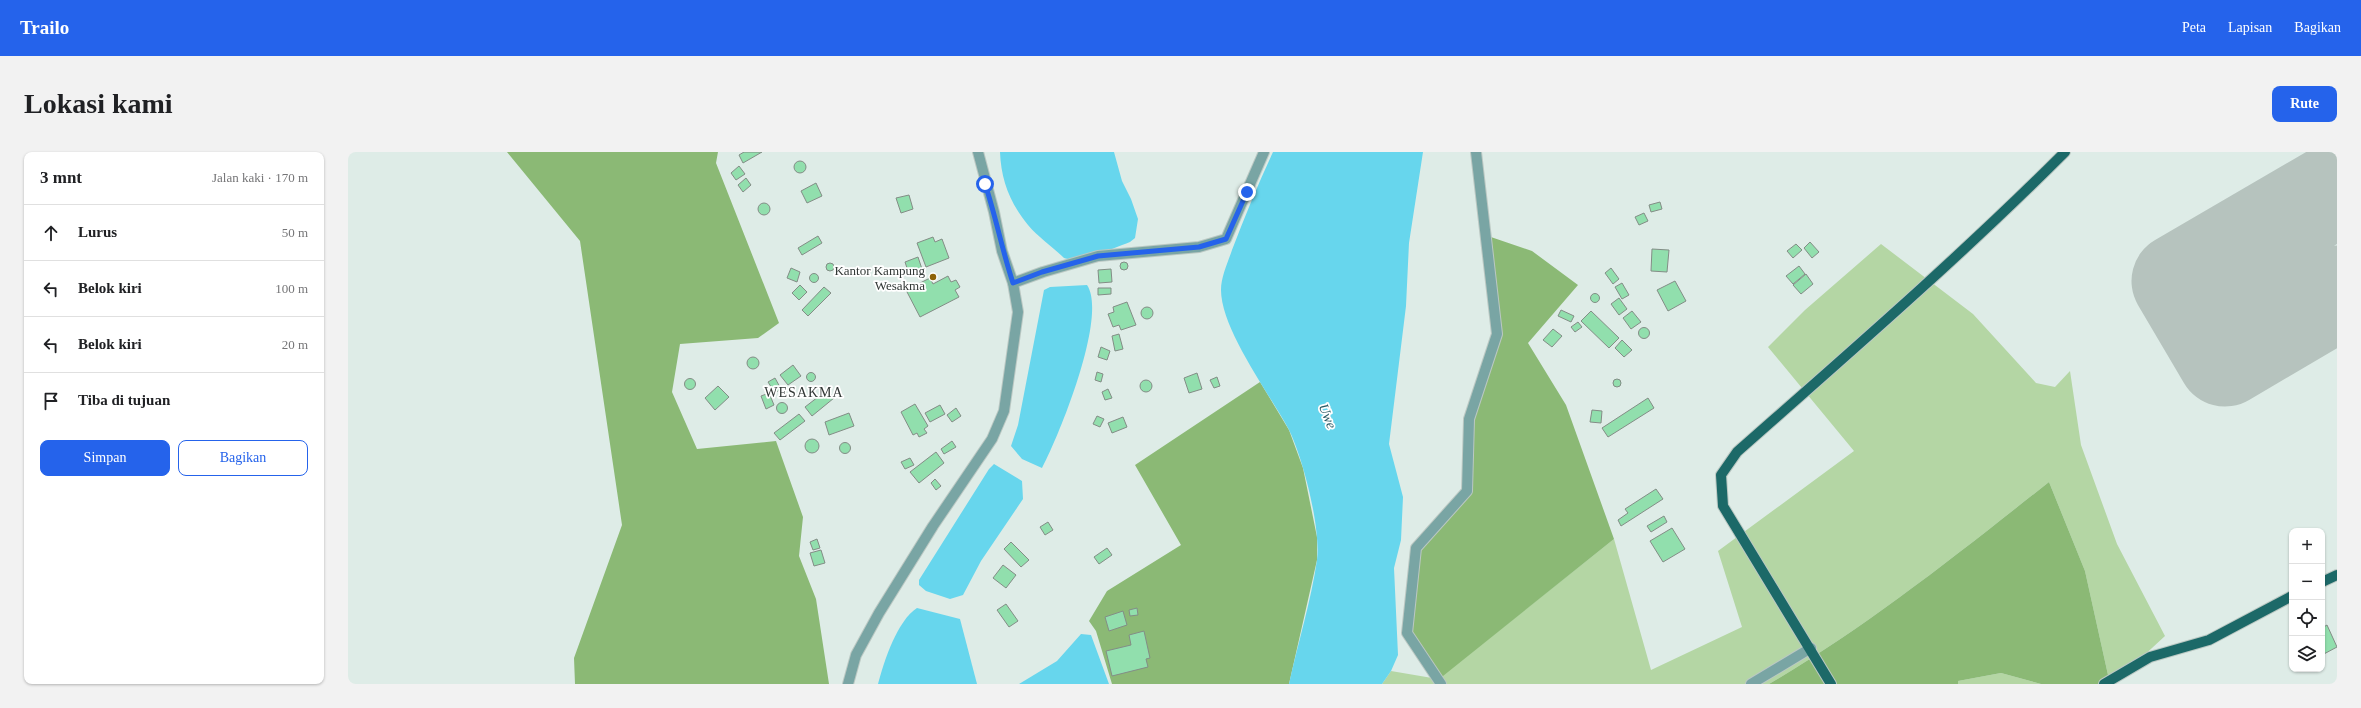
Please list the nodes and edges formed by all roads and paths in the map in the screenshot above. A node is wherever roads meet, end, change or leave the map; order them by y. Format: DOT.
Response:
graph roads {
  1 [pos="978,152"];
  2 [pos="1264,152"];
  3 [pos="1476,152"];
  4 [pos="2064,152"];
  5 [pos="1013,283"];
  6 [pos="2337,576"];
  7 [pos="2325,581"];
  8 [pos="2289,598"];
  9 [pos="1811,648"];
  10 [pos="848,684"];
  11 [pos="1441,684"];
  12 [pos="1751,684"];
  13 [pos="1831,684"];
  14 [pos="2104,684"];
  1 -- 5 [label="street"];
  2 -- 5 [label="street"];
  3 -- 11 [label="street"];
  4 -- 9 [label="main road"];
  5 -- 10 [label="street"];
  6 -- 7 [label="main road"];
  8 -- 14 [label="main road"];
  9 -- 12 [label="street"];
  9 -- 13 [label="main road"];
}
